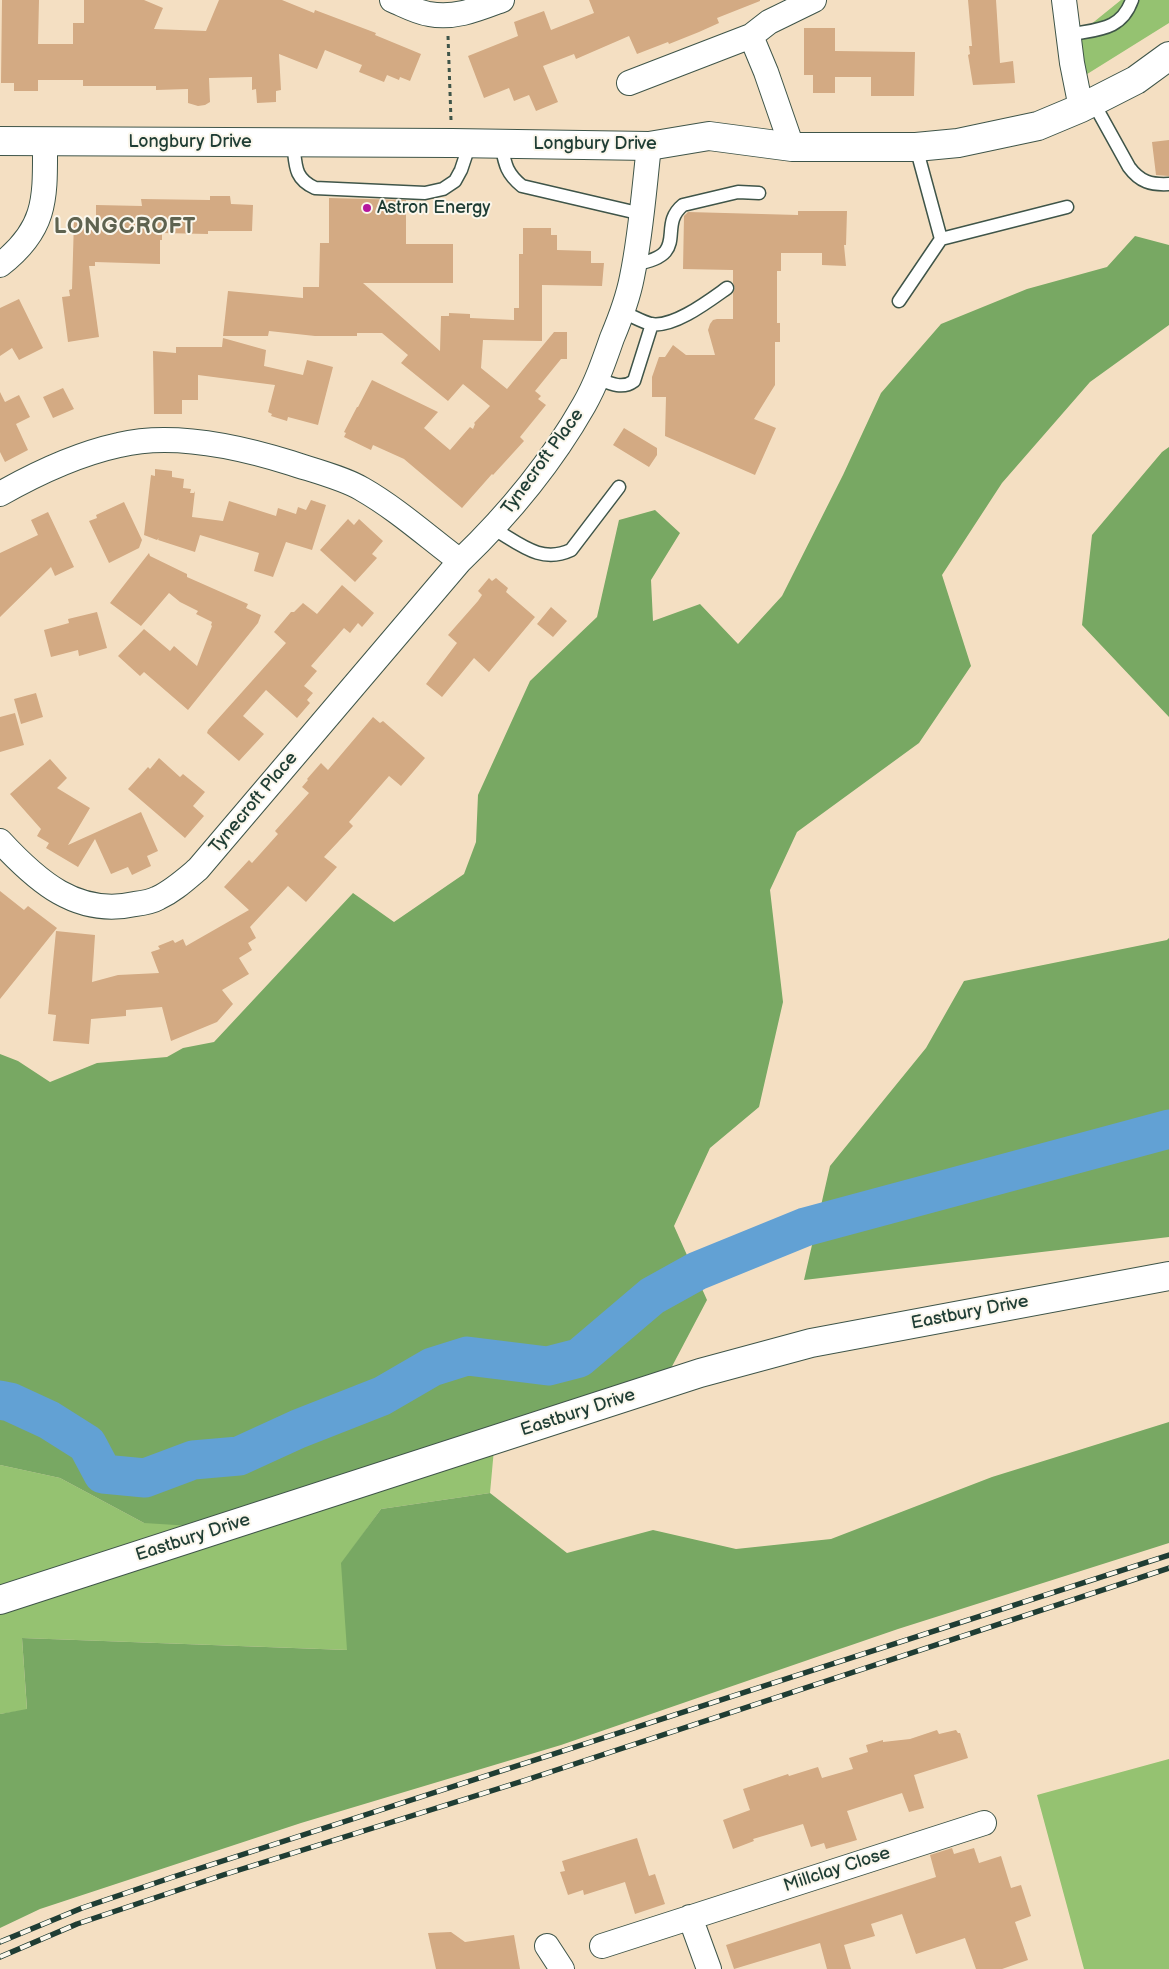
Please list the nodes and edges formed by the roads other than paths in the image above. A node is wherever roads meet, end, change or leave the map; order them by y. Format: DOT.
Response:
graph roads {
  1 [pos="392,0"];
  2 [pos="502,0"];
  3 [pos="814,0"];
  4 [pos="1064,0"];
  5 [pos="1132,0"];
  6 [pos="1068,35"];
  7 [pos="751,36"];
  8 [pos="1169,56"];
  9 [pos="629,84"];
  10 [pos="1087,105"];
  11 [pos="0,140"];
  12 [pos="45,141"];
  13 [pos="293,142"];
  14 [pos="461,143"];
  15 [pos="501,144"];
  16 [pos="649,146"];
  17 [pos="792,147"];
  18 [pos="916,147"];
  19 [pos="1169,184"];
  20 [pos="759,192"];
  21 [pos="1067,208"];
  22 [pos="642,214"];
  23 [pos="941,239"];
  24 [pos="634,264"];
  25 [pos="0,265"];
  26 [pos="727,288"];
  27 [pos="899,301"];
  28 [pos="622,312"];
  29 [pos="652,324"];
  30 [pos="597,378"];
  31 [pos="619,487"];
  32 [pos="0,494"];
  33 [pos="494,529"];
  34 [pos="460,561"];
  35 [pos="0,841"];
  36 [pos="1169,1276"];
  37 [pos="0,1600"];
  38 [pos="984,1823"];
  39 [pos="690,1918"];
  40 [pos="547,1946"];
  41 [pos="602,1946"];
  42 [pos="562,1969"];
  43 [pos="710,1969"];
  1 -- 2 [label="street"];
  3 -- 7 [label="street"];
  4 -- 6 [label="street"];
  5 -- 6 [label="lane"];
  6 -- 10 [label="street"];
  7 -- 9 [label="street"];
  7 -- 17 [label="street"];
  8 -- 10 [label="street, Longbury Drive"];
  10 -- 18 [label="street, Longbury Drive"];
  10 -- 19 [label="lane"];
  11 -- 12 [label="street, Longbury Drive"];
  12 -- 13 [label="street, Longbury Drive"];
  12 -- 25 [label="street"];
  13 -- 14 [label="street, Longbury Drive"];
  13 -- 14 [label="lane"];
  14 -- 15 [label="street, Longbury Drive"];
  15 -- 16 [label="street, Longbury Drive"];
  15 -- 22 [label="lane"];
  16 -- 17 [label="street, Longbury Drive"];
  16 -- 22 [label="street, Tynecroft Place"];
  17 -- 18 [label="street, Longbury Drive"];
  18 -- 23 [label="lane"];
  20 -- 24 [label="lane"];
  21 -- 23 [label="lane"];
  22 -- 24 [label="street, Tynecroft Place"];
  23 -- 27 [label="lane"];
  24 -- 28 [label="street, Tynecroft Place"];
  26 -- 29 [label="lane"];
  28 -- 29 [label="lane"];
  28 -- 30 [label="street, Tynecroft Place"];
  29 -- 30 [label="lane"];
  30 -- 33 [label="street, Tynecroft Place"];
  31 -- 33 [label="lane"];
  32 -- 34 [label="street"];
  33 -- 34 [label="street, Tynecroft Place"];
  34 -- 35 [label="street, Tynecroft Place"];
  36 -- 37 [label="street, Eastbury Drive"];
  38 -- 39 [label="street, Millclay Close"];
  39 -- 41 [label="street, Millclay Close"];
  39 -- 43 [label="street"];
  40 -- 42 [label="street"];
}
